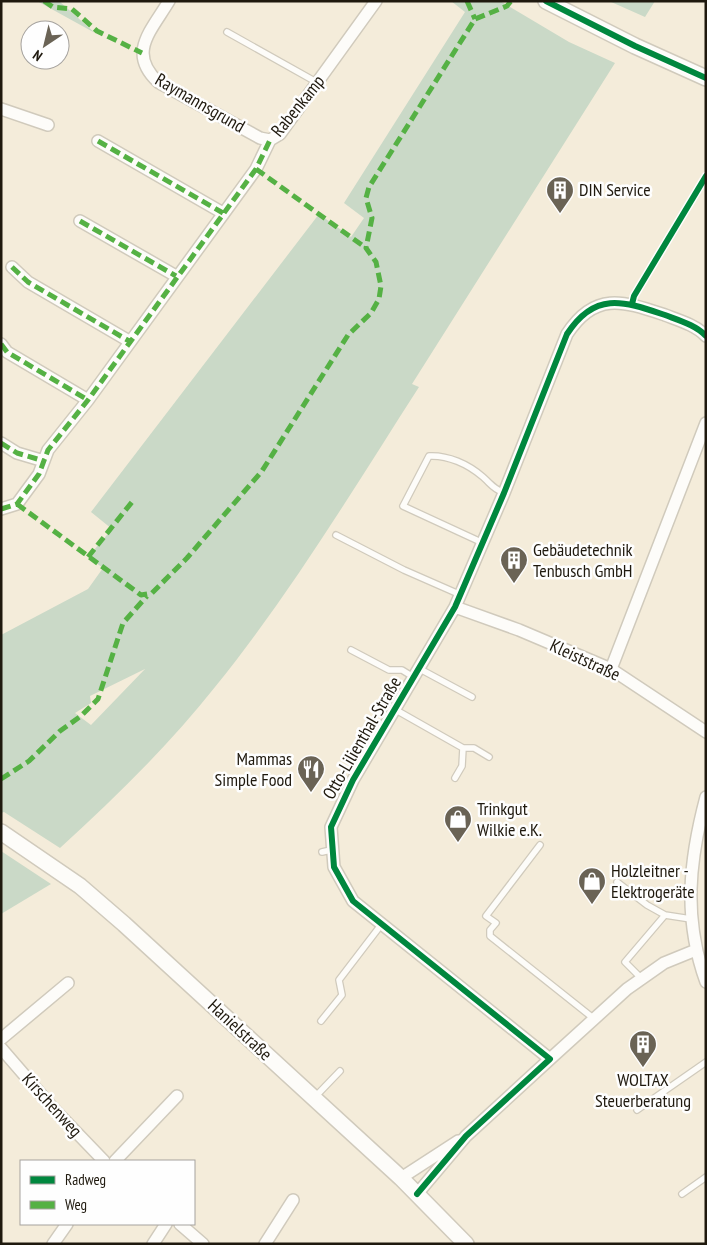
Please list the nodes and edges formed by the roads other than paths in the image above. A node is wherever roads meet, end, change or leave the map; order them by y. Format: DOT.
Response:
graph roads {
  1 [pos="169,1"];
  2 [pos="376,1"];
  3 [pos="546,1"];
  4 [pos="227,32"];
  5 [pos="706,78"];
  6 [pos="318,83"];
  7 [pos="1,109"];
  8 [pos="48,125"];
  9 [pos="98,140"];
  10 [pos="270,140"];
  11 [pos="223,213"];
  12 [pos="80,220"];
  13 [pos="12,267"];
  14 [pos="176,276"];
  15 [pos="706,336"];
  16 [pos="129,341"];
  17 [pos="1,344"];
  18 [pos="88,400"];
  19 [pos="706,423"];
  20 [pos="1,443"];
  21 [pos="44,461"];
  22 [pos="504,493"];
  23 [pos="1,509"];
  24 [pos="336,535"];
  25 [pos="483,543"];
  26 [pos="460,595"];
  27 [pos="455,607"];
  28 [pos="350,650"];
  29 [pos="611,669"];
  30 [pos="417,674"];
  31 [pos="472,696"];
  32 [pos="396,710"];
  33 [pos="706,732"];
  34 [pos="463,748"];
  35 [pos="489,757"];
  36 [pos="455,778"];
  37 [pos="706,797"];
  38 [pos="1,832"];
  39 [pos="540,845"];
  40 [pos="617,882"];
  41 [pos="665,915"];
  42 [pos="691,919"];
  43 [pos="381,924"];
  44 [pos="696,950"];
  45 [pos="641,978"];
  46 [pos="706,982"];
  47 [pos="68,983"];
  48 [pos="593,1018"];
  49 [pos="321,1021"];
  50 [pos="1,1039"];
  51 [pos="1,1048"];
  52 [pos="550,1059"];
  53 [pos="706,1062"];
  54 [pos="340,1071"];
  55 [pos="177,1096"];
  56 [pos="314,1099"];
  57 [pos="637,1110"];
  58 [pos="466,1136"];
  59 [pos="103,1160"];
  60 [pos="116,1160"];
  61 [pos="401,1178"];
  62 [pos="706,1178"];
  63 [pos="417,1194"];
  64 [pos="682,1194"];
  65 [pos="293,1200"];
  66 [pos="66,1225"];
  67 [pos="165,1225"];
  68 [pos="181,1225"];
  69 [pos="53,1244"];
  70 [pos="153,1244"];
  71 [pos="203,1244"];
  72 [pos="266,1244"];
  73 [pos="466,1244"];
  1 -- 10 [label="street, Raymannsgrund"];
  2 -- 6 [label="street, Rabenkamp"];
  3 -- 5 [label="main road"];
  4 -- 6 [label="lane"];
  6 -- 10 [label="street, Rabenkamp"];
  7 -- 8 [label="street"];
  9 -- 11 [label="street"];
  10 -- 11 [label="street, Rabenkamp"];
  11 -- 14 [label="street, Rabenkamp"];
  12 -- 14 [label="street"];
  13 -- 16 [label="street"];
  14 -- 16 [label="street, Rabenkamp"];
  15 -- 22 [label="street, Otto-Lilienthal-Straße"];
  16 -- 18 [label="street, Rabenkamp"];
  17 -- 18 [label="street"];
  18 -- 21 [label="street, Rabenkamp"];
  19 -- 29 [label="street"];
  20 -- 21 [label="street"];
  21 -- 23 [label="street, Rabenkamp"];
  22 -- 25 [label="street, Otto-Lilienthal-Straße"];
  22 -- 25 [label="lane"];
  24 -- 26 [label="lane"];
  25 -- 26 [label="street, Otto-Lilienthal-Straße"];
  26 -- 27 [label="street, Otto-Lilienthal-Straße"];
  27 -- 29 [label="street, Kleiststraße"];
  27 -- 30 [label="street, Otto-Lilienthal-Straße"];
  28 -- 30 [label="lane"];
  29 -- 33 [label="street, Kleiststraße"];
  30 -- 31 [label="lane"];
  30 -- 32 [label="street, Otto-Lilienthal-Straße"];
  32 -- 34 [label="lane"];
  32 -- 43 [label="street, Otto-Lilienthal-Straße"];
  34 -- 35 [label="lane"];
  34 -- 36 [label="lane"];
  37 -- 42 [label="street"];
  38 -- 56 [label="main road, Hanielstraße"];
  39 -- 48 [label="lane"];
  40 -- 41 [label="lane"];
  41 -- 42 [label="lane"];
  41 -- 45 [label="lane"];
  42 -- 44 [label="street"];
  43 -- 49 [label="lane"];
  43 -- 52 [label="street, Otto-Lilienthal-Straße"];
  44 -- 45 [label="street"];
  44 -- 46 [label="street"];
  45 -- 48 [label="street"];
  47 -- 50 [label="street"];
  48 -- 52 [label="street"];
  51 -- 59 [label="street, Kirschenweg"];
  52 -- 58 [label="street"];
  53 -- 57 [label="lane"];
  54 -- 56 [label="lane"];
  55 -- 60 [label="street"];
  56 -- 61 [label="main road, Hanielstraße"];
  58 -- 61 [label="street"];
  58 -- 63 [label="street"];
  61 -- 63 [label="main road, Hanielstraße"];
  62 -- 64 [label="lane"];
  63 -- 73 [label="main road, Hanielstraße"];
  65 -- 72 [label="street"];
  66 -- 69 [label="street"];
  67 -- 70 [label="street"];
  68 -- 71 [label="street"];
}
